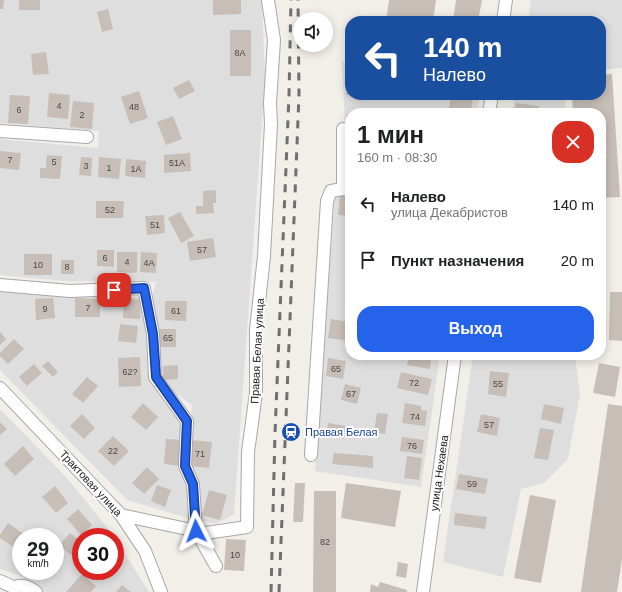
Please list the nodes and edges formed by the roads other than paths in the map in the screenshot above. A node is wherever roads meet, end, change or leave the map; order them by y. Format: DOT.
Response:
graph roads {
  1 [pos="268,0"];
  2 [pos="506,0"];
  3 [pos="504,16"];
  4 [pos="343,129"];
  5 [pos="0,131"];
  6 [pos="87,137"];
  7 [pos="345,160"];
  8 [pos="345,190"];
  9 [pos="0,285"];
  10 [pos="454,360"];
  11 [pos="0,388"];
  12 [pos="311,455"];
  13 [pos="121,515"];
  14 [pos="196,531"];
  15 [pos="216,566"];
  16 [pos="0,581"];
  17 [pos="11,590"];
  18 [pos="161,591"];
  19 [pos="36,592"];
  20 [pos="423,592"];
  1 -- 14 [label="street, Правая Белая улица"];
  2 -- 3 [label="street"];
  4 -- 7 [label="street"];
  5 -- 6 [label="street"];
  8 -- 12 [label="street"];
  9 -- 14 [label="street"];
  10 -- 20 [label="street, улица Нехаева"];
  11 -- 13 [label="street, Трактовая улица"];
  13 -- 14 [label="street, Правая Белая улица"];
  13 -- 18 [label="street, Трактовая улица"];
  14 -- 15 [label="street"];
  16 -- 17 [label="street"];
  17 -- 19 [label="street"];
}
